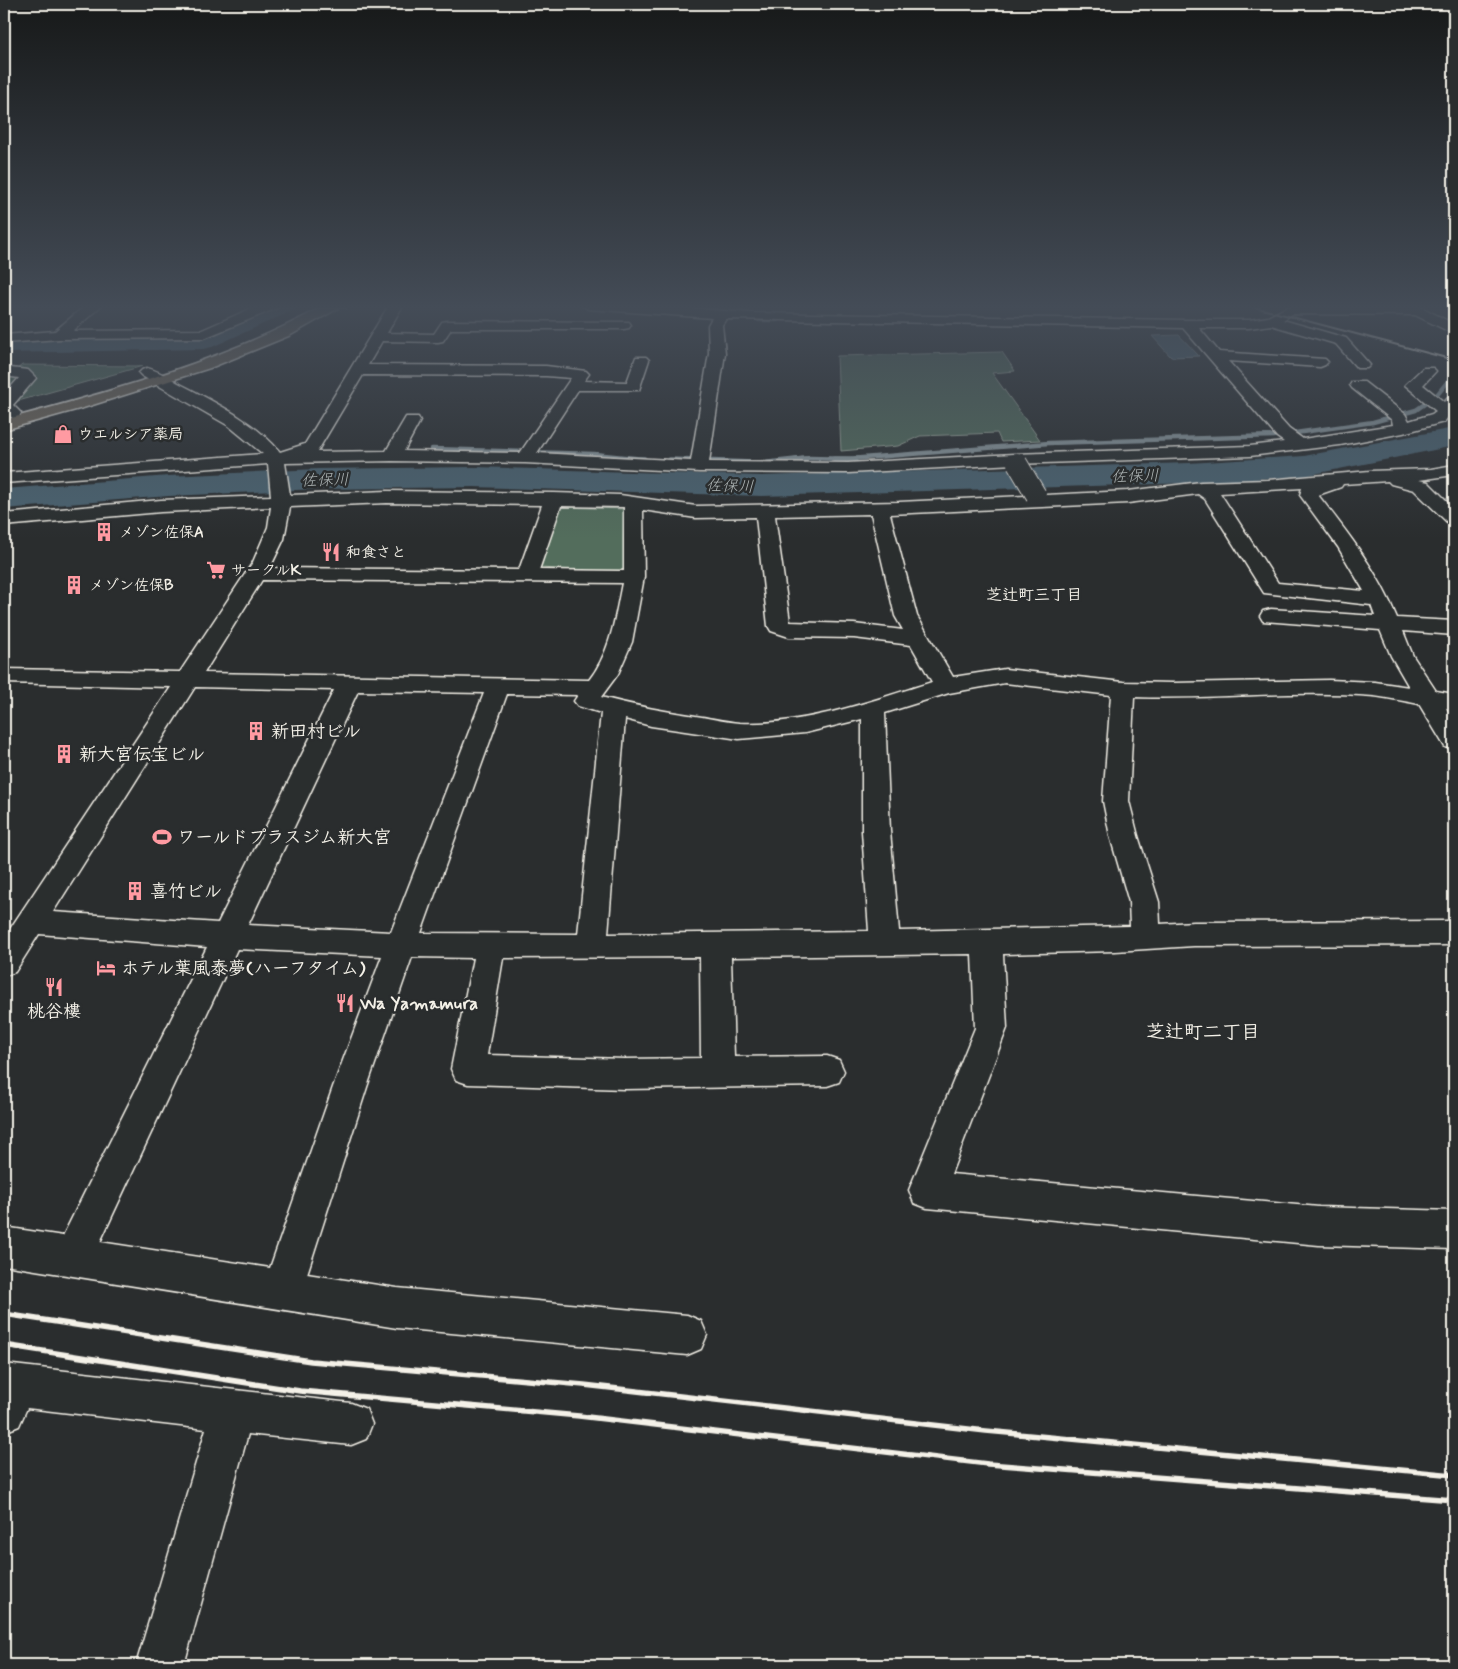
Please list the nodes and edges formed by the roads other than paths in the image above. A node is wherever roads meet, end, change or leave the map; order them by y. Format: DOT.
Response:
graph roads {
  1 [pos="24,383"];
  2 [pos="128,383"];
  3 [pos="165,383"];
  4 [pos="350,383"];
  5 [pos="634,383"];
  6 [pos="712,383"];
  7 [pos="1240,383"];
  8 [pos="1415,383"];
  9 [pos="574,385"];
  10 [pos="1358,385"];
  11 [pos="1450,405"];
  12 [pos="7,417"];
  13 [pos="412,421"];
  14 [pos="1359,427"];
  15 [pos="1403,428"];
  16 [pos="1296,443"];
  17 [pos="392,456"];
  18 [pos="525,458"];
  19 [pos="1015,461"];
  20 [pos="276,462"];
  21 [pos="699,467"];
  22 [pos="1454,470"];
  23 [pos="1370,476"];
  24 [pos="4,478"];
  25 [pos="1201,488"];
  26 [pos="282,498"];
  27 [pos="1039,498"];
  28 [pos="554,499"];
  29 [pos="633,504"];
  30 [pos="879,509"];
  31 [pos="765,511"];
  32 [pos="1454,518"];
  33 [pos="4,520"];
  34 [pos="256,574"];
  35 [pos="526,576"];
  36 [pos="634,577"];
  37 [pos="1379,599"];
  38 [pos="1271,616"];
  39 [pos="1390,625"];
  40 [pos="1454,628"];
  41 [pos="919,640"];
  42 [pos="4,676"];
  43 [pos="188,680"];
  44 [pos="349,684"];
  45 [pos="498,686"];
  46 [pos="946,686"];
  47 [pos="595,688"];
  48 [pos="1123,688"];
  49 [pos="1428,696"];
  50 [pos="1454,702"];
  51 [pos="614,709"];
  52 [pos="872,710"];
  53 [pos="1454,741"];
  54 [pos="31,922"];
  55 [pos="1454,933"];
  56 [pos="227,936"];
  57 [pos="1145,937"];
  58 [pos="987,942"];
  59 [pos="885,943"];
  60 [pos="401,945"];
  61 [pos="490,946"];
  62 [pos="592,946"];
  63 [pos="715,946"];
  64 [pos="4,963"];
  65 [pos="827,1071"];
  66 [pos="718,1073"];
  67 [pos="1454,1230"];
  68 [pos="4,1246"];
  69 [pos="73,1256"];
  70 [pos="282,1290"];
  71 [pos="687,1335"];
  72 [pos="7,1394"];
  73 [pos="233,1410"];
  74 [pos="351,1424"];
  75 [pos="160,1665"];
  1 -- 12 [label="street"];
  2 -- 12 [label="highway"];
  3 -- 20 [label="street"];
  4 -- 20 [label="street"];
  5 -- 9 [label="street"];
  6 -- 21 [label="street"];
  7 -- 16 [label="street"];
  8 -- 11 [label="street"];
  9 -- 18 [label="street"];
  10 -- 15 [label="street"];
  11 -- 15 [label="street"];
  13 -- 17 [label="street"];
  14 -- 16 [label="street"];
  15 -- 16 [label="street"];
  16 -- 19 [label="street"];
  17 -- 18 [label="street"];
  17 -- 20 [label="street"];
  18 -- 21 [label="street"];
  19 -- 21 [label="street"];
  19 -- 27 [label="street, bridge"];
  20 -- 24 [label="street"];
  20 -- 26 [label="street"];
  22 -- 23 [label="street"];
  23 -- 25 [label="street"];
  23 -- 32 [label="street"];
  23 -- 37 [label="street"];
  25 -- 27 [label="street"];
  25 -- 37 [label="street"];
  26 -- 28 [label="street"];
  26 -- 33 [label="street"];
  26 -- 34 [label="street"];
  27 -- 30 [label="street"];
  28 -- 29 [label="street"];
  28 -- 35 [label="street"];
  29 -- 31 [label="street"];
  29 -- 36 [label="street"];
  30 -- 31 [label="street"];
  30 -- 41 [label="street"];
  31 -- 41 [label="street"];
  34 -- 35 [label="street"];
  34 -- 43 [label="street"];
  35 -- 36 [label="street"];
  36 -- 47 [label="street"];
  37 -- 39 [label="street"];
  38 -- 39 [label="street"];
  39 -- 40 [label="street"];
  39 -- 49 [label="street"];
  41 -- 46 [label="street"];
  42 -- 43 [label="street"];
  43 -- 44 [label="street"];
  43 -- 54 [label="street"];
  44 -- 45 [label="street"];
  44 -- 56 [label="street"];
  45 -- 47 [label="street"];
  45 -- 60 [label="street"];
  46 -- 48 [label="street"];
  46 -- 52 [label="street"];
  47 -- 51 [label="street"];
  48 -- 49 [label="street"];
  48 -- 57 [label="street"];
  49 -- 50 [label="street"];
  49 -- 53 [label="street"];
  51 -- 52 [label="street"];
  51 -- 62 [label="street"];
  52 -- 59 [label="street"];
  54 -- 56 [label="street"];
  54 -- 64 [label="street"];
  55 -- 57 [label="street"];
  56 -- 60 [label="street"];
  56 -- 69 [label="street"];
  57 -- 58 [label="street"];
  58 -- 59 [label="street"];
  58 -- 67 [label="street"];
  59 -- 63 [label="street"];
  60 -- 61 [label="street"];
  60 -- 70 [label="street"];
  61 -- 62 [label="street"];
  61 -- 66 [label="street"];
  62 -- 63 [label="street"];
  63 -- 66 [label="street"];
  65 -- 66 [label="street"];
  68 -- 69 [label="street"];
  69 -- 70 [label="street"];
  70 -- 71 [label="street"];
  72 -- 73 [label="street"];
  73 -- 74 [label="street"];
  73 -- 75 [label="street"];
}
